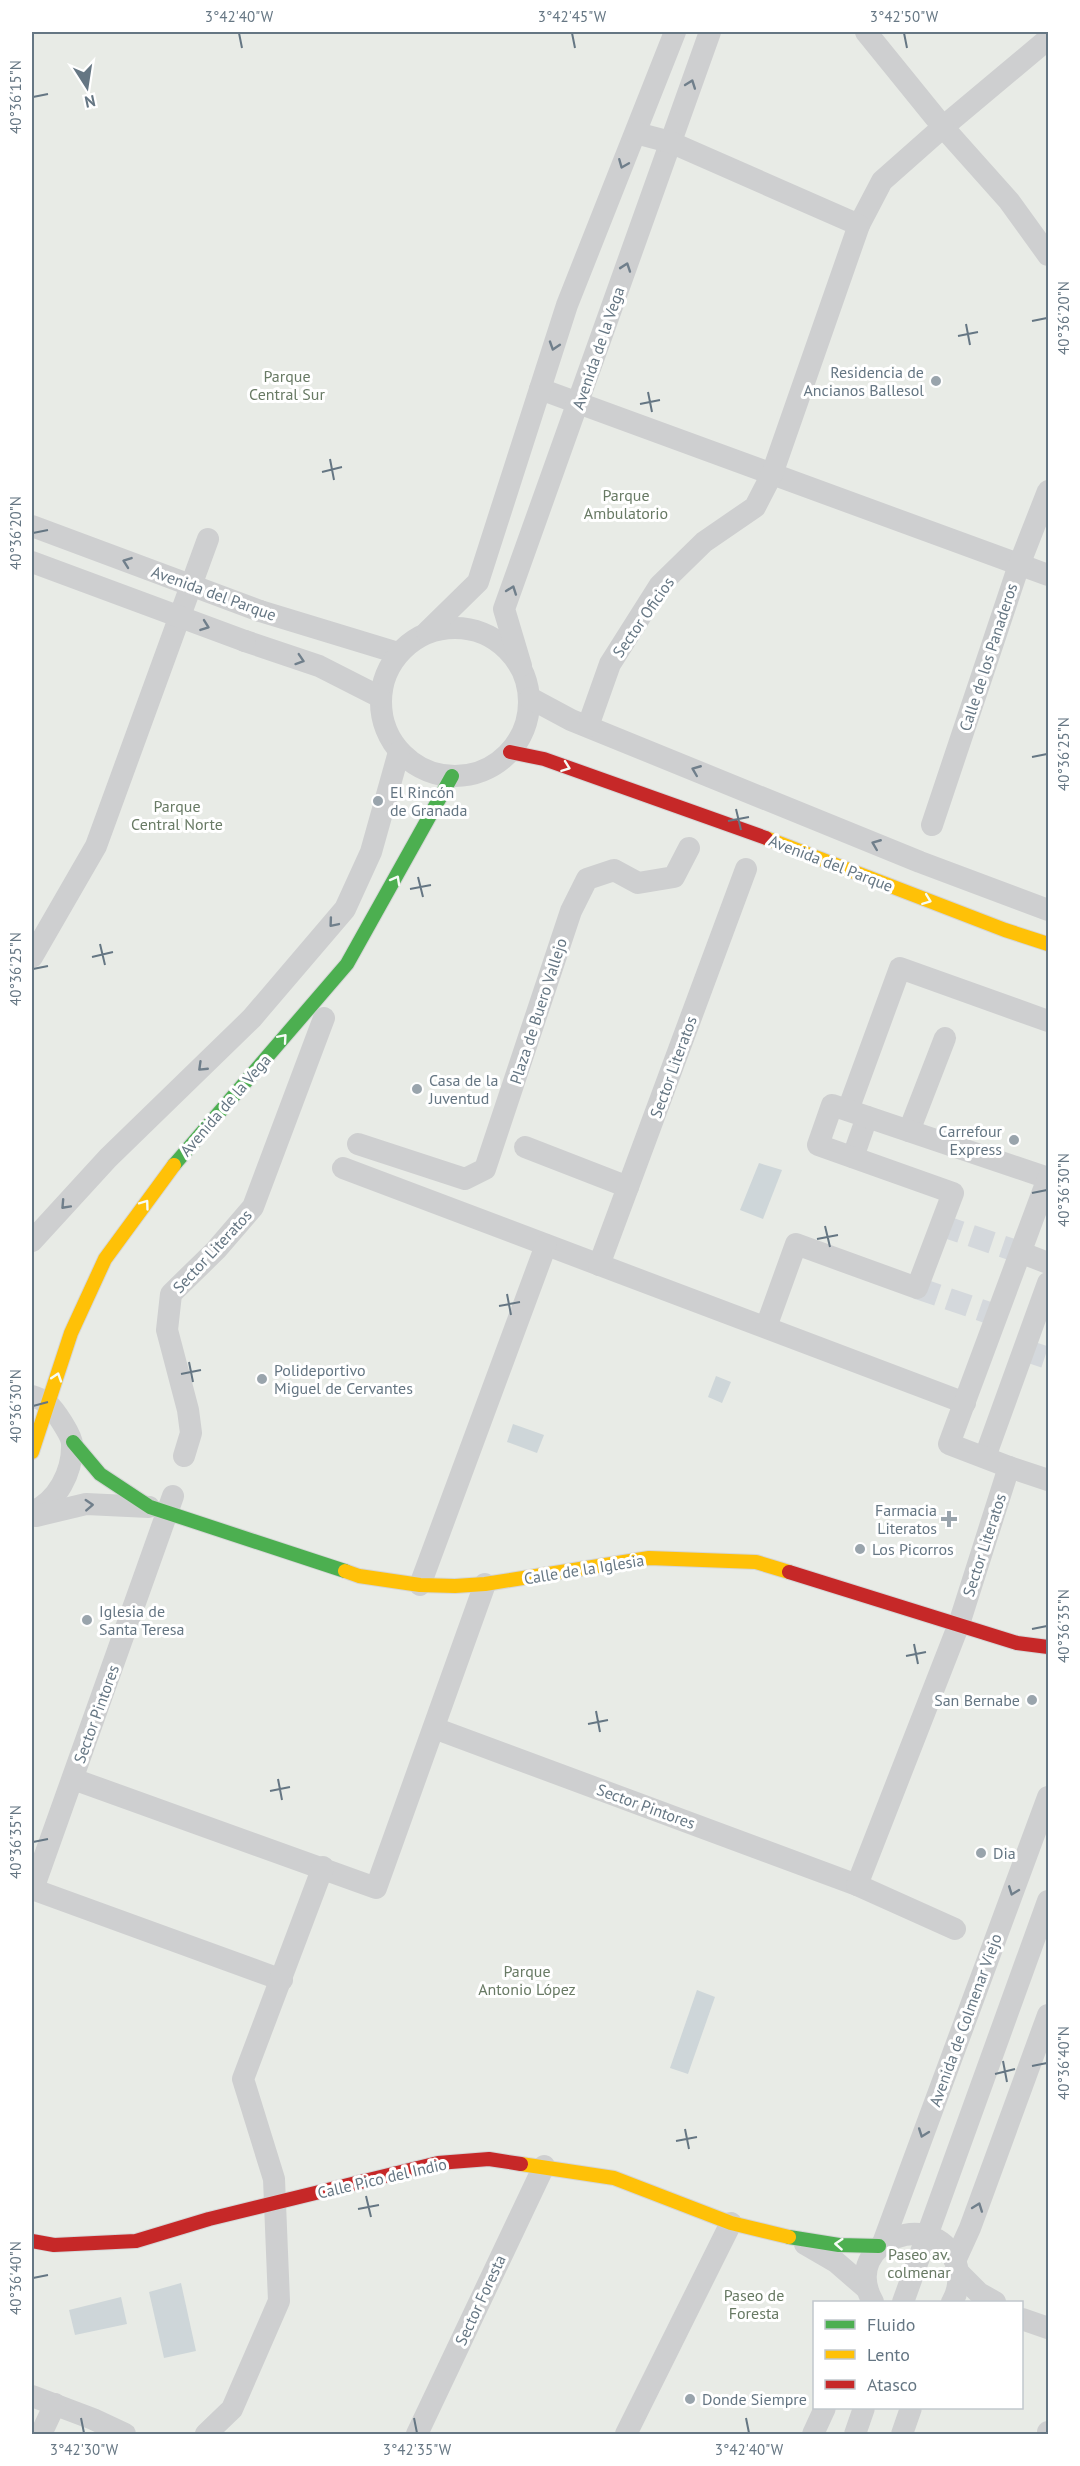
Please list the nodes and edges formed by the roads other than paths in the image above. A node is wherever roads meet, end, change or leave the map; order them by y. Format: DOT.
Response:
graph roads {
  1 [pos="675,32"];
  2 [pos="710,32"];
  3 [pos="866,32"];
  4 [pos="1048,39"];
  5 [pos="943,127"];
  6 [pos="636,133"];
  7 [pos="670,142"];
  8 [pos="859,225"];
  9 [pos="1048,255"];
  10 [pos="540,389"];
  11 [pos="578,403"];
  12 [pos="772,474"];
  13 [pos="1048,491"];
  14 [pos="32,526"];
  15 [pos="208,539"];
  16 [pos="32,562"];
  17 [pos="1019,565"];
  18 [pos="1048,575"];
  19 [pos="427,632"];
  20 [pos="398,653"];
  21 [pos="521,666"];
  22 [pos="380,697"];
  23 [pos="530,698"];
  24 [pos="588,726"];
  25 [pos="399,752"];
  26 [pos="510,753"];
  27 [pos="452,776"];
  28 [pos="932,825"];
  29 [pos="689,848"];
  30 [pos="746,868"];
  31 [pos="1048,910"];
  32 [pos="1048,944"];
  33 [pos="32,957"];
  34 [pos="324,1018"];
  35 [pos="1048,1021"];
  36 [pos="945,1038"];
  37 [pos="857,1114"];
  38 [pos="909,1131"];
  39 [pos="358,1144"];
  40 [pos="525,1147"];
  41 [pos="853,1157"];
  42 [pos="343,1168"];
  43 [pos="1048,1178"];
  44 [pos="628,1187"];
  45 [pos="32,1241"];
  46 [pos="546,1245"];
  47 [pos="1022,1253"];
  48 [pos="1048,1263"];
  49 [pos="599,1265"];
  50 [pos="1048,1283"];
  51 [pos="766,1327"];
  52 [pos="990,1337"];
  53 [pos="1024,1350"];
  54 [pos="40,1400"];
  55 [pos="965,1403"];
  56 [pos="73,1442"];
  57 [pos="32,1452"];
  58 [pos="184,1456"];
  59 [pos="985,1457"];
  60 [pos="1009,1467"];
  61 [pos="1048,1480"];
  62 [pos="164,1506"];
  63 [pos="32,1514"];
  64 [pos="485,1584"];
  65 [pos="420,1586"];
  66 [pos="959,1624"];
  67 [pos="1017,1643"];
  68 [pos="1048,1647"];
  69 [pos="1048,1665"];
  70 [pos="434,1728"];
  71 [pos="73,1779"];
  72 [pos="1048,1797"];
  73 [pos="323,1867"];
  74 [pos="857,1885"];
  75 [pos="32,1889"];
  76 [pos="1048,1901"];
  77 [pos="955,1929"];
  78 [pos="282,1980"];
  79 [pos="1048,2015"];
  80 [pos="544,2166"];
  81 [pos="276,2202"];
  82 [pos="731,2223"];
  83 [pos="928,2236"];
  84 [pos="799,2240"];
  85 [pos="32,2241"];
  86 [pos="881,2245"];
  87 [pos="957,2267"];
  88 [pos="867,2296"];
  89 [pos="903,2301"];
  90 [pos="953,2301"];
  91 [pos="993,2301"];
  92 [pos="1023,2319"];
  93 [pos="1048,2328"];
  94 [pos="32,2396"];
  95 [pos="55,2404"];
  96 [pos="825,2409"];
  97 [pos="864,2409"];
  98 [pos="910,2409"];
  99 [pos="41,2434"];
  100 [pos="125,2434"];
  101 [pos="206,2434"];
  102 [pos="417,2434"];
  103 [pos="626,2434"];
  104 [pos="813,2434"];
  105 [pos="855,2434"];
  106 [pos="902,2434"];
  1 -- 6 [label="street"];
  7 -- 2 [label="street, Avenida de la Vega, one-way"];
  3 -- 5 [label="street"];
  4 -- 5 [label="street"];
  5 -- 8 [label="street, Sector Oficios"];
  5 -- 9 [label="street"];
  6 -- 7 [label="street"];
  6 -- 10 [label="street, one-way"];
  7 -- 8 [label="street"];
  11 -- 7 [label="street, Avenida de la Vega, one-way"];
  8 -- 12 [label="street, Sector Oficios"];
  10 -- 11 [label="street"];
  10 -- 19 [label="street"];
  11 -- 12 [label="street"];
  21 -- 11 [label="street, Avenida de la Vega, one-way"];
  12 -- 17 [label="street"];
  12 -- 24 [label="street, Sector Oficios"];
  13 -- 17 [label="street, Calle de los Panaderos"];
  20 -- 14 [label="street, Avenida del Parque, one-way, bridge"];
  15 -- 33 [label="street"];
  16 -- 22 [label="street, Avenida del Parque, one-way, bridge"];
  17 -- 18 [label="street"];
  17 -- 28 [label="street, Calle de los Panaderos"];
  19 -- 20 [label="street"];
  19 -- 21 [label="street"];
  20 -- 22 [label="street"];
  21 -- 23 [label="street"];
  22 -- 25 [label="street"];
  23 -- 24 [label="street, Avenida del Parque"];
  23 -- 26 [label="street"];
  31 -- 24 [label="street, Avenida del Parque, one-way"];
  25 -- 27 [label="street"];
  25 -- 45 [label="street, one-way"];
  26 -- 27 [label="street"];
  26 -- 32 [label="street, Avenida del Parque, one-way"];
  54 -- 27 [label="street, Avenida de la Vega, one-way"];
  29 -- 39 [label="street, Plaza de Buero Vallejo"];
  30 -- 44 [label="street, Sector Literatos"];
  34 -- 58 [label="street, Sector Literatos"];
  35 -- 37 [label="street"];
  36 -- 38 [label="street"];
  37 -- 38 [label="street"];
  37 -- 41 [label="street"];
  37 -- 41 [label="street"];
  38 -- 43 [label="street"];
  40 -- 44 [label="street"];
  41 -- 51 [label="street"];
  42 -- 46 [label="street"];
  43 -- 47 [label="street"];
  44 -- 49 [label="street, Sector Literatos"];
  46 -- 49 [label="street"];
  46 -- 65 [label="street"];
  47 -- 48 [label="street"];
  47 -- 52 [label="street"];
  49 -- 51 [label="street"];
  50 -- 53 [label="street"];
  51 -- 55 [label="street"];
  52 -- 53 [label="street"];
  52 -- 55 [label="street"];
  53 -- 59 [label="street"];
  54 -- 56 [label="street"];
  54 -- 57 [label="street, Avenida de la Vega"];
  55 -- 59 [label="street"];
  56 -- 62 [label="street, Calle de la Iglesia"];
  56 -- 63 [label="street"];
  59 -- 60 [label="street"];
  60 -- 61 [label="street"];
  60 -- 66 [label="street, Sector Literatos"];
  63 -- 62 [label="street, Calle de la Iglesia, one-way"];
  62 -- 65 [label="street, Calle de la Iglesia"];
  62 -- 71 [label="street, Sector Pintores"];
  64 -- 65 [label="street, Calle de la Iglesia"];
  64 -- 66 [label="street, Calle de la Iglesia"];
  64 -- 70 [label="street, Sector Pintores"];
  66 -- 67 [label="street, Calle de la Iglesia"];
  66 -- 74 [label="street"];
  67 -- 68 [label="street, Calle de la Iglesia"];
  67 -- 69 [label="street, Calle de la Iglesia"];
  70 -- 73 [label="street, Sector Pintores"];
  70 -- 74 [label="street, Sector Pintores"];
  71 -- 73 [label="street, Sector Pintores"];
  71 -- 75 [label="street, Sector Pintores"];
  72 -- 86 [label="street, Avenida de Colmenar Viejo, one-way"];
  73 -- 78 [label="street"];
  74 -- 77 [label="street, Sector Pintores"];
  75 -- 78 [label="street, Sector Pintores"];
  76 -- 83 [label="street"];
  78 -- 81 [label="street"];
  87 -- 79 [label="street, one-way"];
  80 -- 81 [label="street, Calle Pico del Indio"];
  80 -- 82 [label="street, Calle Pico del Indio"];
  80 -- 102 [label="street, Sector Foresta"];
  81 -- 85 [label="street, Calle Pico del Indio"];
  81 -- 101 [label="street"];
  82 -- 84 [label="street, Calle Pico del Indio"];
  82 -- 103 [label="street"];
  83 -- 86 [label="street"];
  83 -- 87 [label="street"];
  83 -- 89 [label="street"];
  86 -- 84 [label="street, Calle Pico del Indio, one-way"];
  84 -- 88 [label="street, Calle Pico del Indio"];
  86 -- 88 [label="street, Avenida de Colmenar Viejo"];
  87 -- 90 [label="street"];
  87 -- 91 [label="street"];
  92 -- 93 [label="street"];
  94 -- 95 [label="street"];
  95 -- 99 [label="street"];
  95 -- 100 [label="street"];
  96 -- 104 [label="street"];
  97 -- 105 [label="street"];
  98 -- 106 [label="street"];
}
